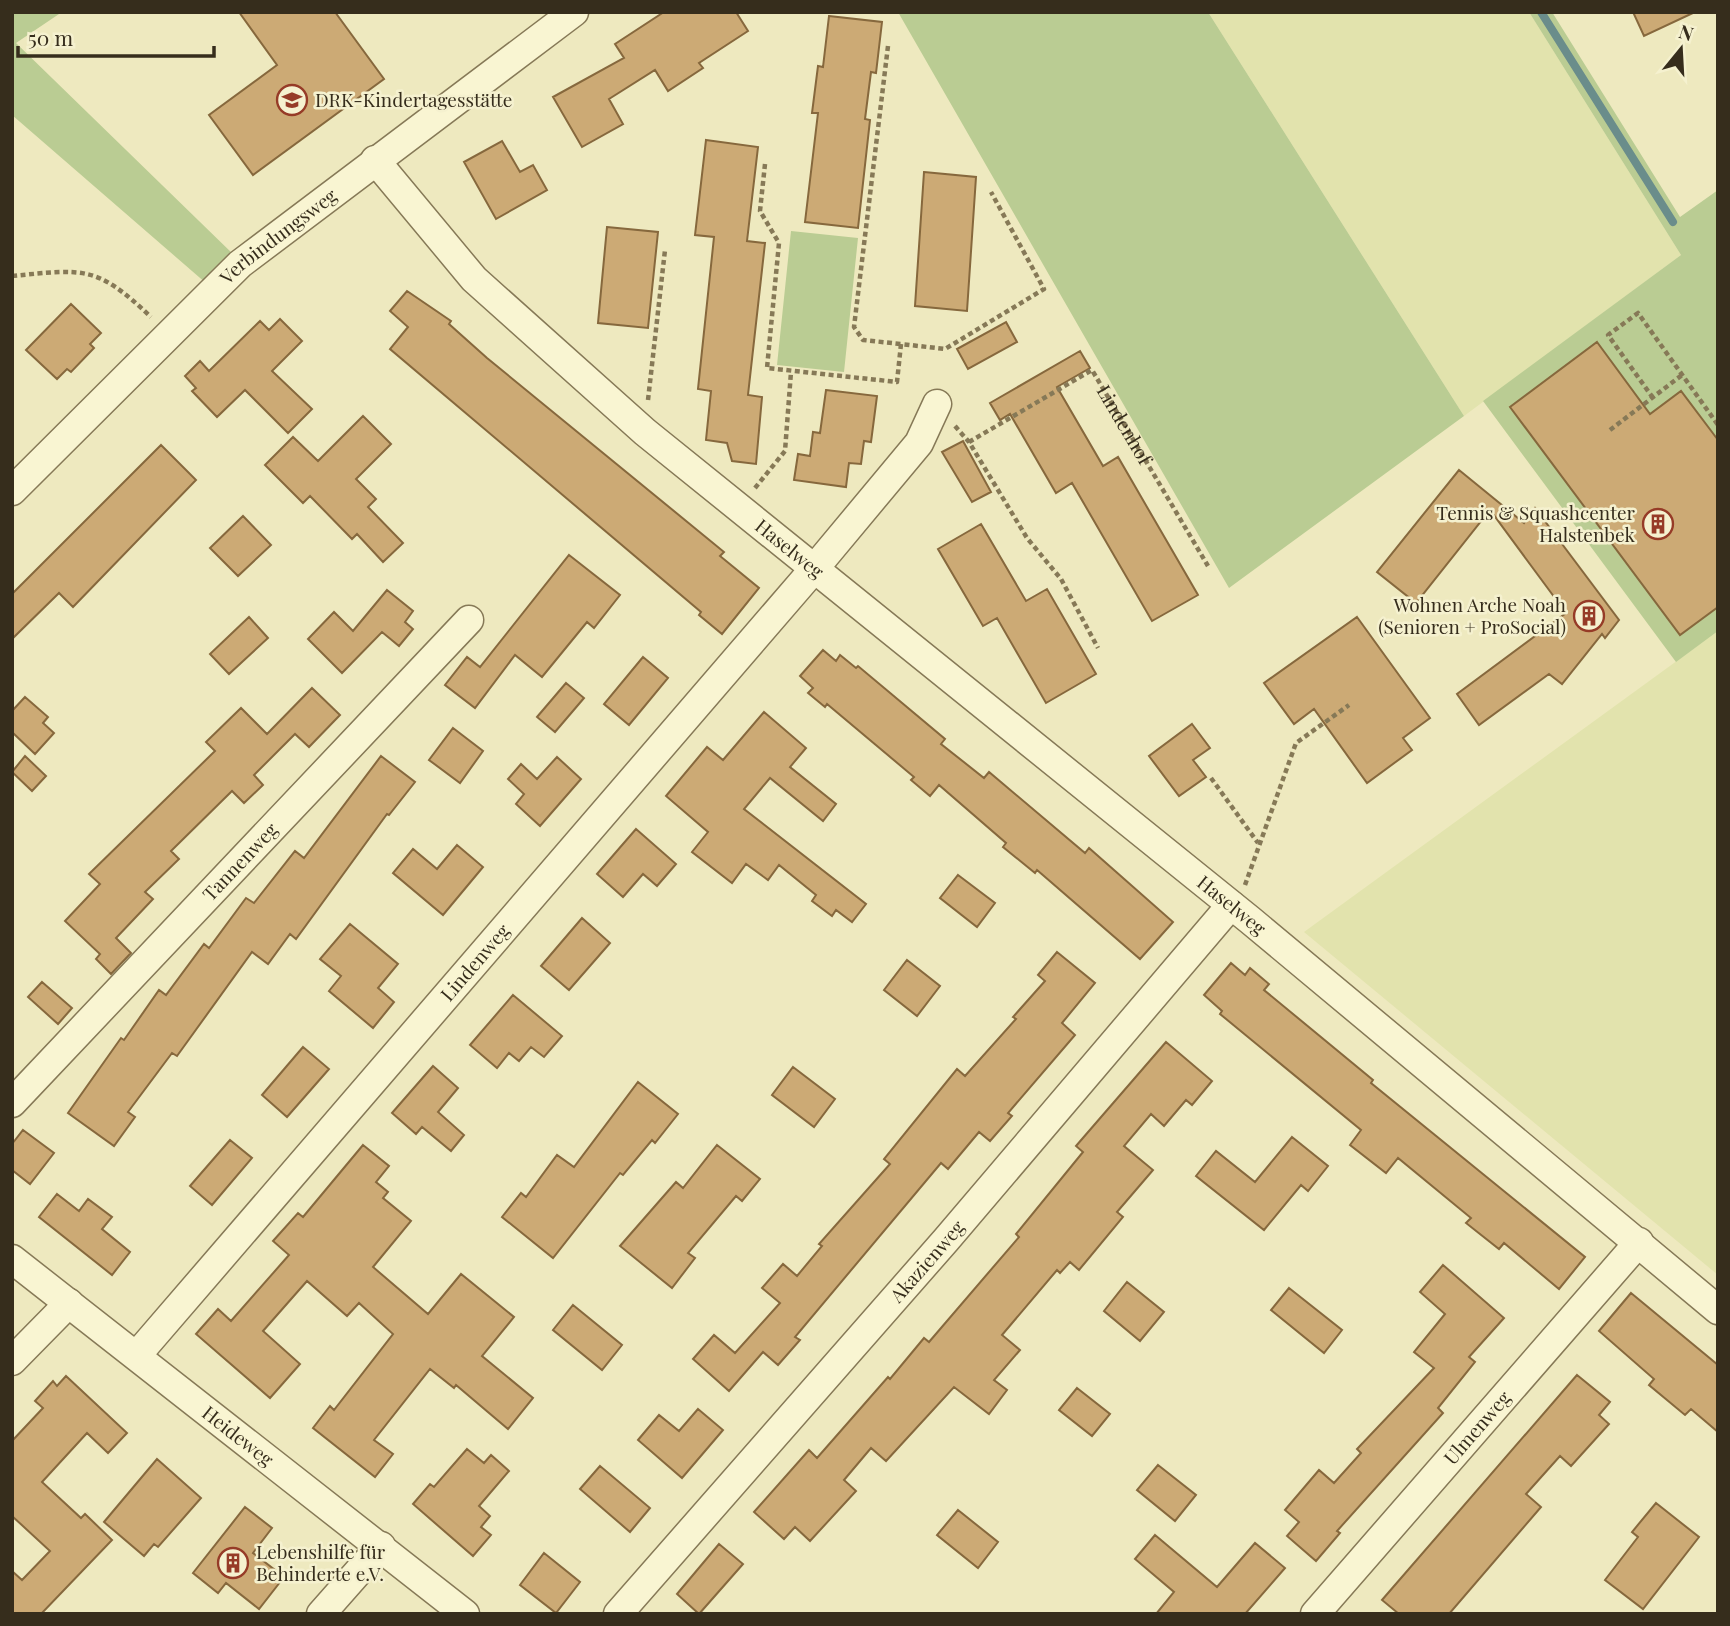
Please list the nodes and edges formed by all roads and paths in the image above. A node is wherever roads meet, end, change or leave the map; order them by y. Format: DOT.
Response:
graph roads {
  1 [pos="574,12"];
  2 [pos="888,46"];
  3 [pos="375,160"];
  4 [pos="765,164"];
  5 [pos="991,192"];
  6 [pos="665,250"];
  7 [pos="12,276"];
  8 [pos="170,334"];
  9 [pos="901,344"];
  10 [pos="791,372"];
  11 [pos="1682,375"];
  12 [pos="1653,398"];
  13 [pos="937,404"];
  14 [pos="1718,425"];
  15 [pos="1610,430"];
  16 [pos="645,432"];
  17 [pos="969,442"];
  18 [pos="12,491"];
  19 [pos="738,508"];
  20 [pos="1208,566"];
  21 [pos="814,569"];
  22 [pos="468,620"];
  23 [pos="1098,648"];
  24 [pos="1349,705"];
  25 [pos="1211,778"];
  26 [pos="1258,844"];
  27 [pos="1231,905"];
  28 [pos="12,1103"];
  29 [pos="1639,1242"];
  30 [pos="12,1259"];
  31 [pos="69,1303"];
  32 [pos="1718,1310"];
  33 [pos="137,1355"];
  34 [pos="12,1361"];
  35 [pos="381,1546"];
  36 [pos="321,1614"];
  37 [pos="465,1614"];
  38 [pos="618,1614"];
  39 [pos="1315,1614"];
  1 -- 3 [label="street, Verbindungsweg"];
  2 -- 9 [label="path"];
  3 -- 8 [label="street, Verbindungsweg"];
  3 -- 16 [label="street, Haselweg"];
  4 -- 10 [label="path"];
  5 -- 9 [label="path"];
  6 -- 16 [label="path"];
  7 -- 8 [label="path"];
  8 -- 18 [label="street, Verbindungsweg"];
  9 -- 10 [label="path"];
  10 -- 19 [label="path, Haselweg"];
  11 -- 12 [label="path"];
  11 -- 12 [label="path"];
  11 -- 14 [label="path"];
  12 -- 15 [label="path"];
  13 -- 17 [label="path"];
  13 -- 21 [label="street"];
  16 -- 19 [label="street, Haselweg"];
  17 -- 20 [label="path, Lindenhof"];
  17 -- 23 [label="path"];
  19 -- 21 [label="street, Haselweg"];
  21 -- 27 [label="street, Haselweg"];
  21 -- 33 [label="street, Lindenweg"];
  22 -- 28 [label="street, Tannenweg"];
  24 -- 26 [label="path"];
  25 -- 26 [label="path"];
  26 -- 27 [label="path"];
  27 -- 29 [label="street, Haselweg"];
  27 -- 38 [label="street, Akazienweg"];
  29 -- 32 [label="street, Haselweg"];
  29 -- 39 [label="street, Ulmenweg"];
  30 -- 31 [label="street, Heideweg"];
  31 -- 33 [label="street, Heideweg"];
  31 -- 34 [label="street"];
  33 -- 35 [label="street, Heideweg"];
  35 -- 36 [label="street"];
  35 -- 37 [label="street, Heideweg"];
}
